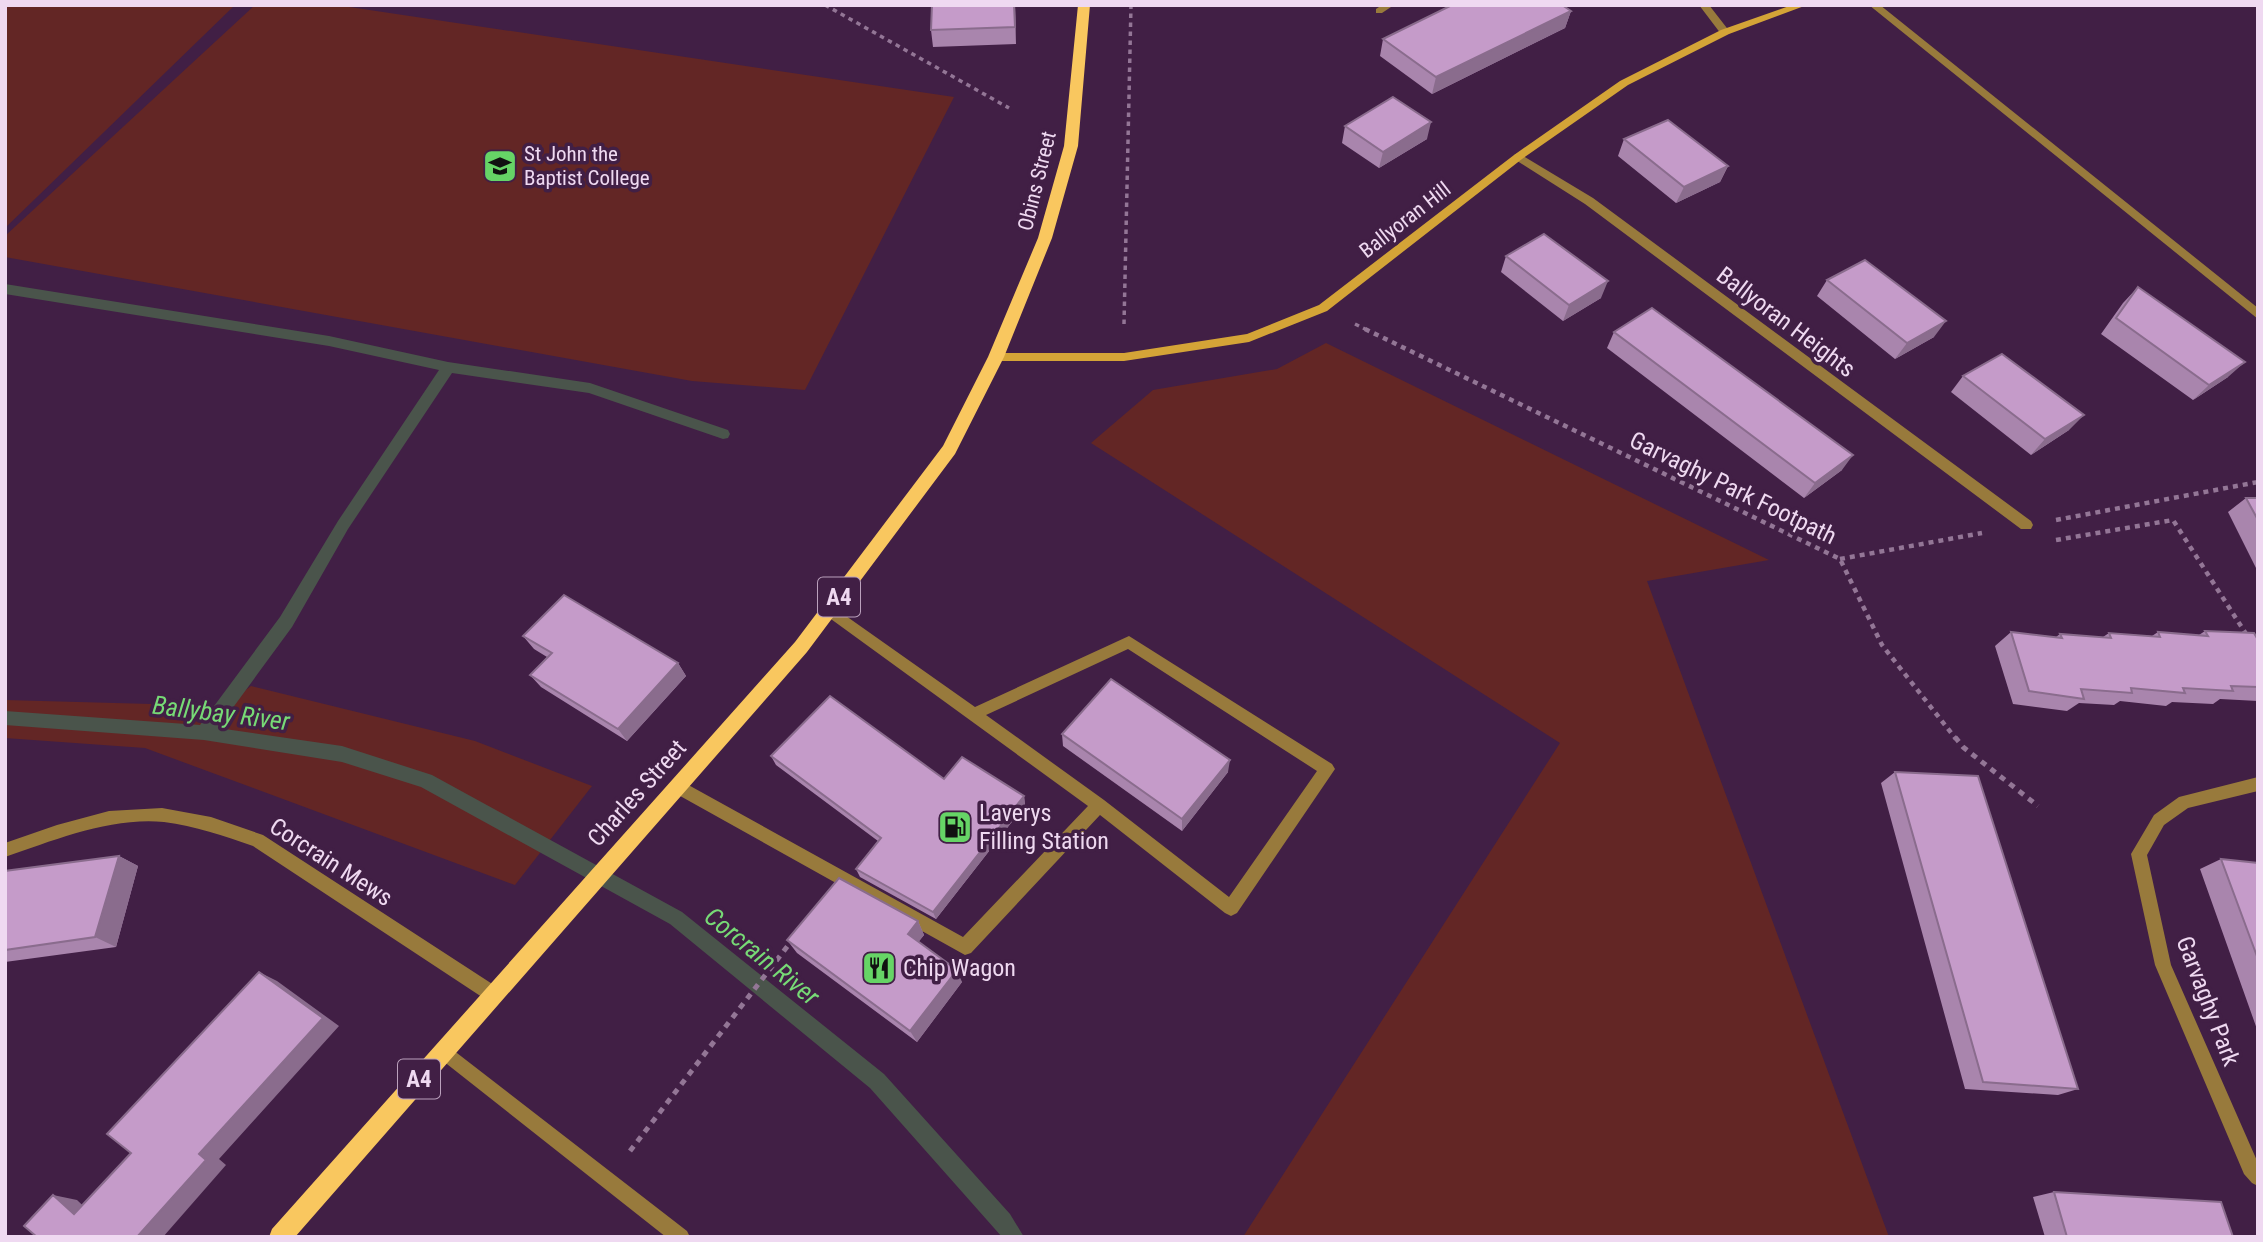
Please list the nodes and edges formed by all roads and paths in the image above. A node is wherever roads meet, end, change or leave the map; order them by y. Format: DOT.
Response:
graph roads {
  1 [pos="825,5"];
  2 [pos="1084,5"];
  3 [pos="1131,5"];
  4 [pos="1389,5"];
  5 [pos="1704,5"];
  6 [pos="1802,5"];
  7 [pos="1874,5"];
  8 [pos="1379,11"];
  9 [pos="1725,32"];
  10 [pos="1009,108"];
  11 [pos="1518,157"];
  12 [pos="1322,308"];
  13 [pos="2258,315"];
  14 [pos="1124,357"];
  15 [pos="996,358"];
  16 [pos="2026,525"];
  17 [pos="2044,541"];
  18 [pos="829,610"];
  19 [pos="2251,642"];
  20 [pos="974,714"];
  21 [pos="2258,784"];
  22 [pos="678,787"];
  23 [pos="1099,805"];
  24 [pos="2038,806"];
  25 [pos="5,850"];
  26 [pos="800,931"];
  27 [pos="494,995"];
  28 [pos="444,1051"];
  29 [pos="2258,1177"];
  30 [pos="608,1180"];
  31 [pos="288,1232"];
  32 [pos="681,1237"];
  1 -- 10 [label="path"];
  2 -- 15 [label="main road, Obins Street / A4"];
  3 -- 14 [label="path"];
  4 -- 8 [label="street"];
  5 -- 9 [label="street"];
  6 -- 9 [label="street, Ballyoran Hill"];
  7 -- 13 [label="street"];
  9 -- 11 [label="street, Ballyoran Hill"];
  11 -- 12 [label="street, Ballyoran Hill"];
  11 -- 16 [label="street, Ballyoran Heights"];
  12 -- 14 [label="street, Ballyoran Hill"];
  12 -- 24 [label="path, Garvaghy Park Footpath"];
  14 -- 15 [label="street, Ballyoran Hill"];
  15 -- 18 [label="main road, Charles Street / A4"];
  17 -- 19 [label="path"];
  18 -- 20 [label="street"];
  18 -- 22 [label="main road, Charles Street / A4"];
  20 -- 23 [label="street"];
  20 -- 23 [label="street"];
  21 -- 29 [label="street, Garvaghy Park"];
  22 -- 23 [label="street"];
  22 -- 27 [label="main road, Charles Street / A4"];
  25 -- 27 [label="street, Corcrain Mews"];
  26 -- 30 [label="path"];
  27 -- 28 [label="main road, Charles Street / A4"];
  28 -- 30 [label="street"];
  28 -- 31 [label="main road, Charles Street / A4"];
  30 -- 32 [label="street"];
}
